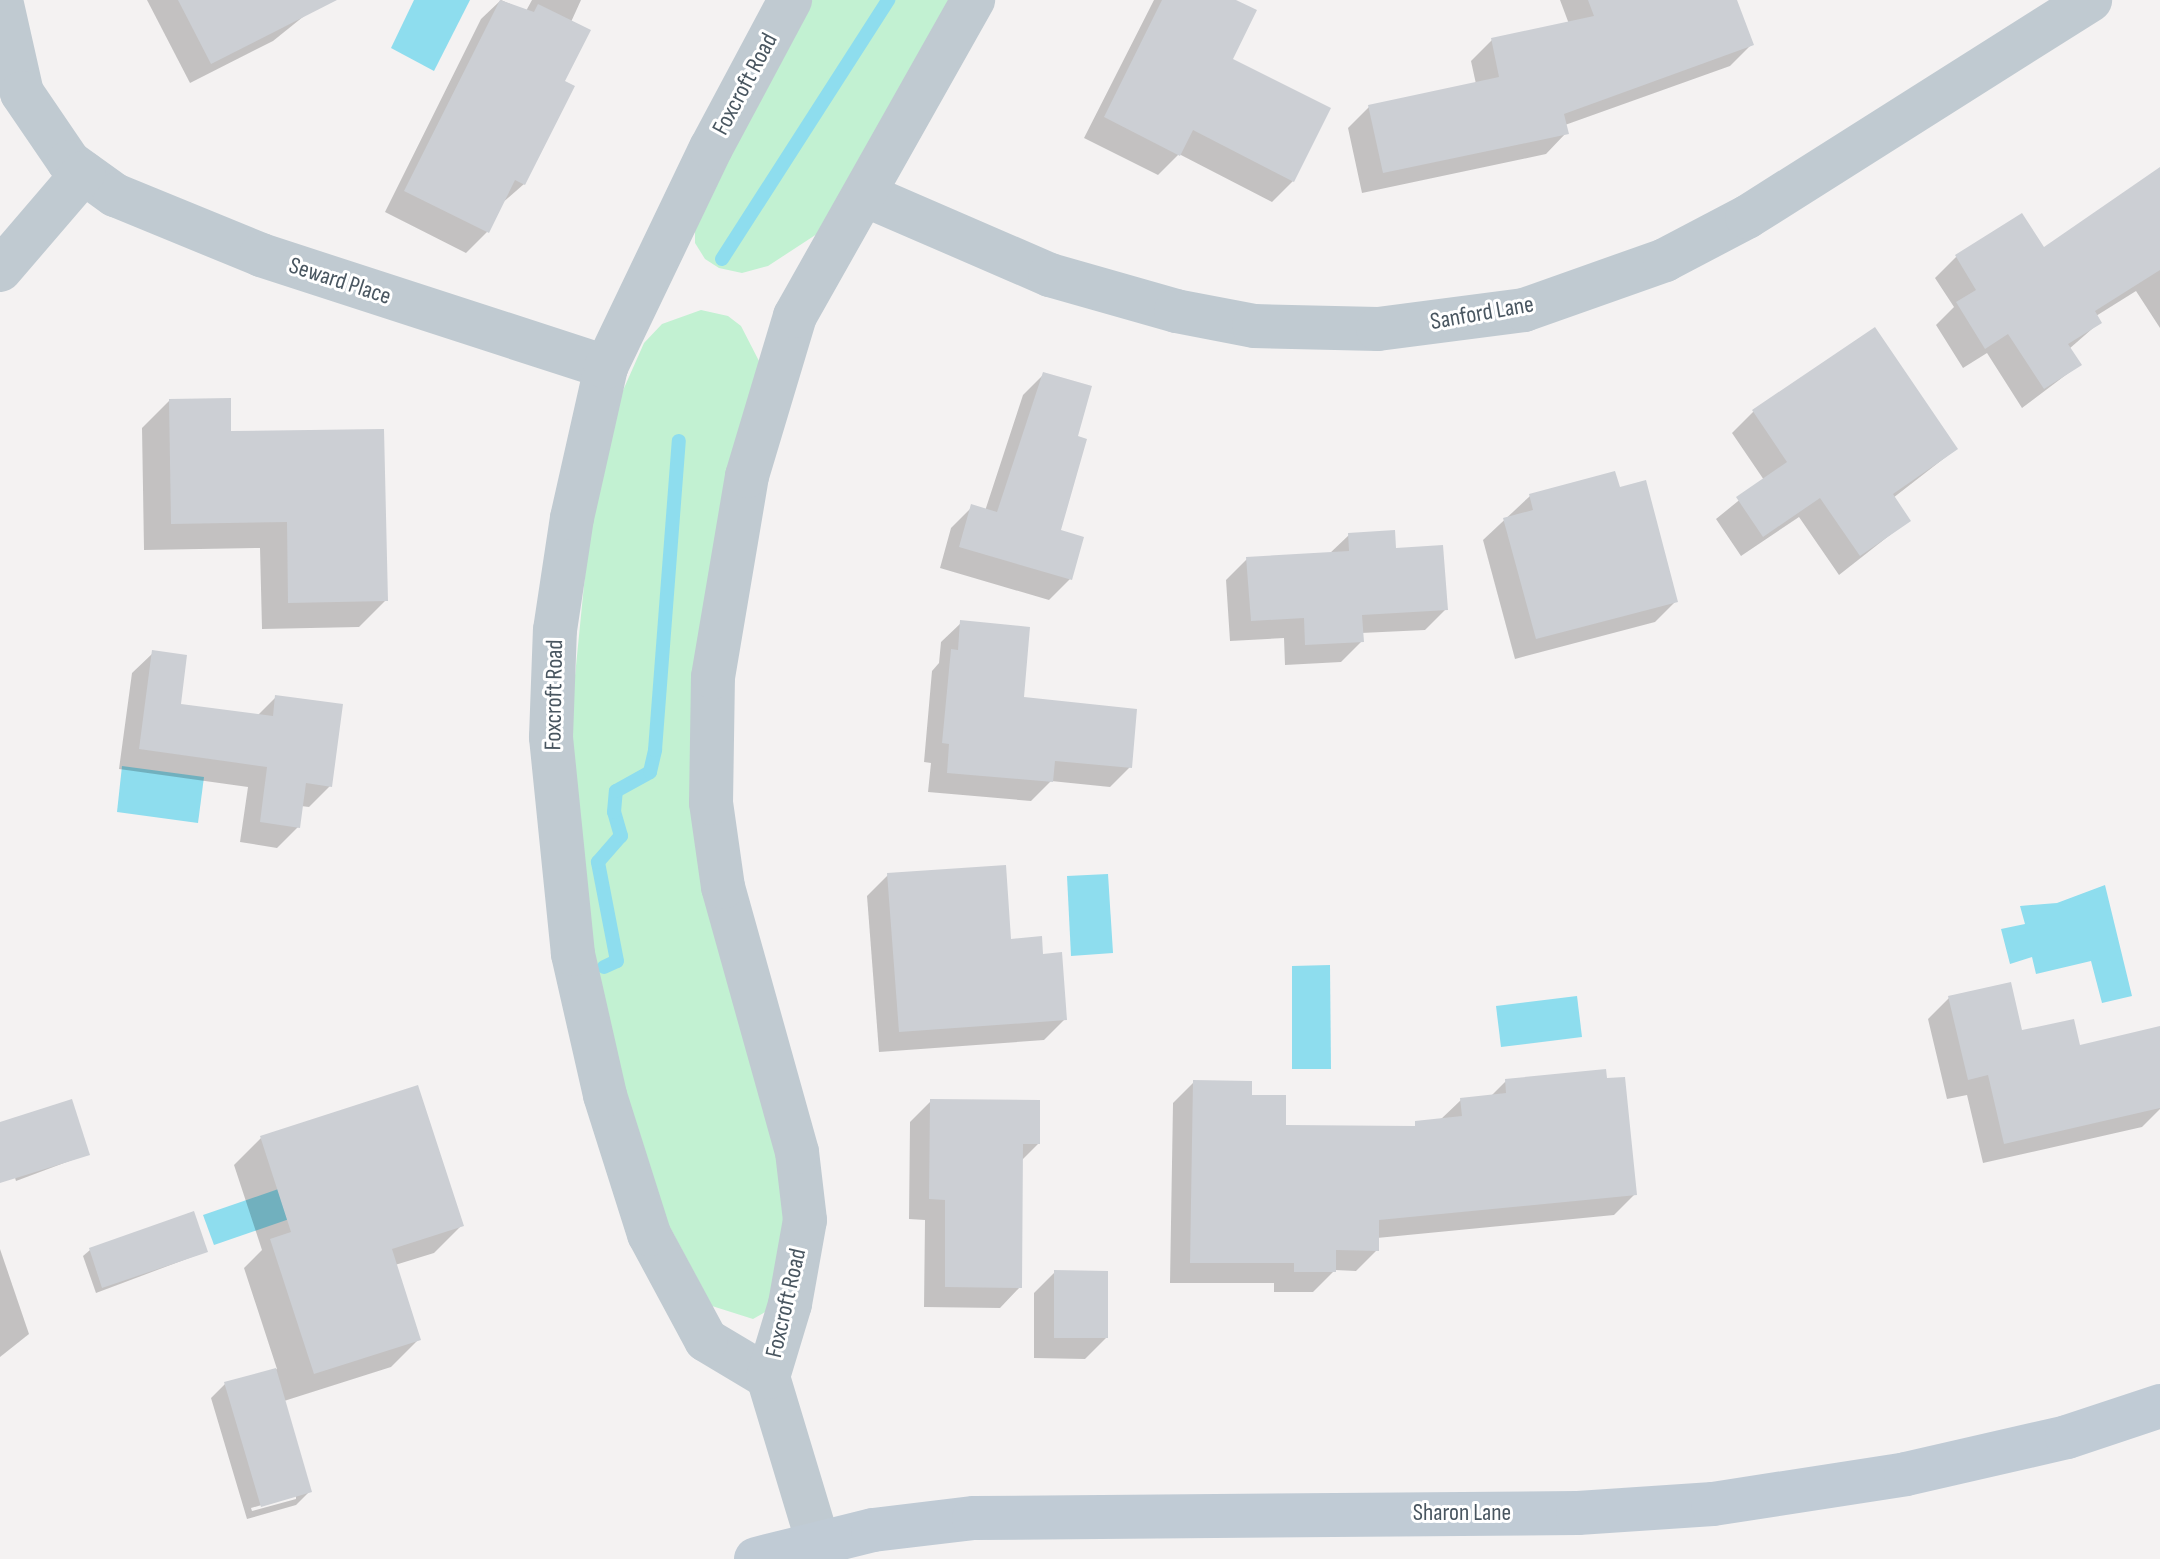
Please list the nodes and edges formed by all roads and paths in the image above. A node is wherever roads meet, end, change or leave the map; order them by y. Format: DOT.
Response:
graph roads {
  1 [pos="1,0"];
  2 [pos="790,0"];
  3 [pos="973,0"];
  4 [pos="2090,0"];
  5 [pos="83,173"];
  6 [pos="865,195"];
  7 [pos="0,270"];
  8 [pos="606,367"];
  9 [pos="768,1377"];
  10 [pos="2160,1406"];
  11 [pos="820,1550"];
  12 [pos="756,1559"];
  1 -- 5 [label="street, Seward Place"];
  2 -- 8 [label="street, Foxcroft Road"];
  3 -- 6 [label="street, Foxcroft Road"];
  4 -- 6 [label="street, Sanford Lane"];
  5 -- 7 [label="street"];
  5 -- 8 [label="street, Seward Place"];
  6 -- 9 [label="street, Foxcroft Road"];
  8 -- 9 [label="street, Foxcroft Road"];
  9 -- 11 [label="street, Foxcroft Road"];
  10 -- 11 [label="main road, Sharon Lane"];
  11 -- 12 [label="main road, Sharon Lane"];
}
